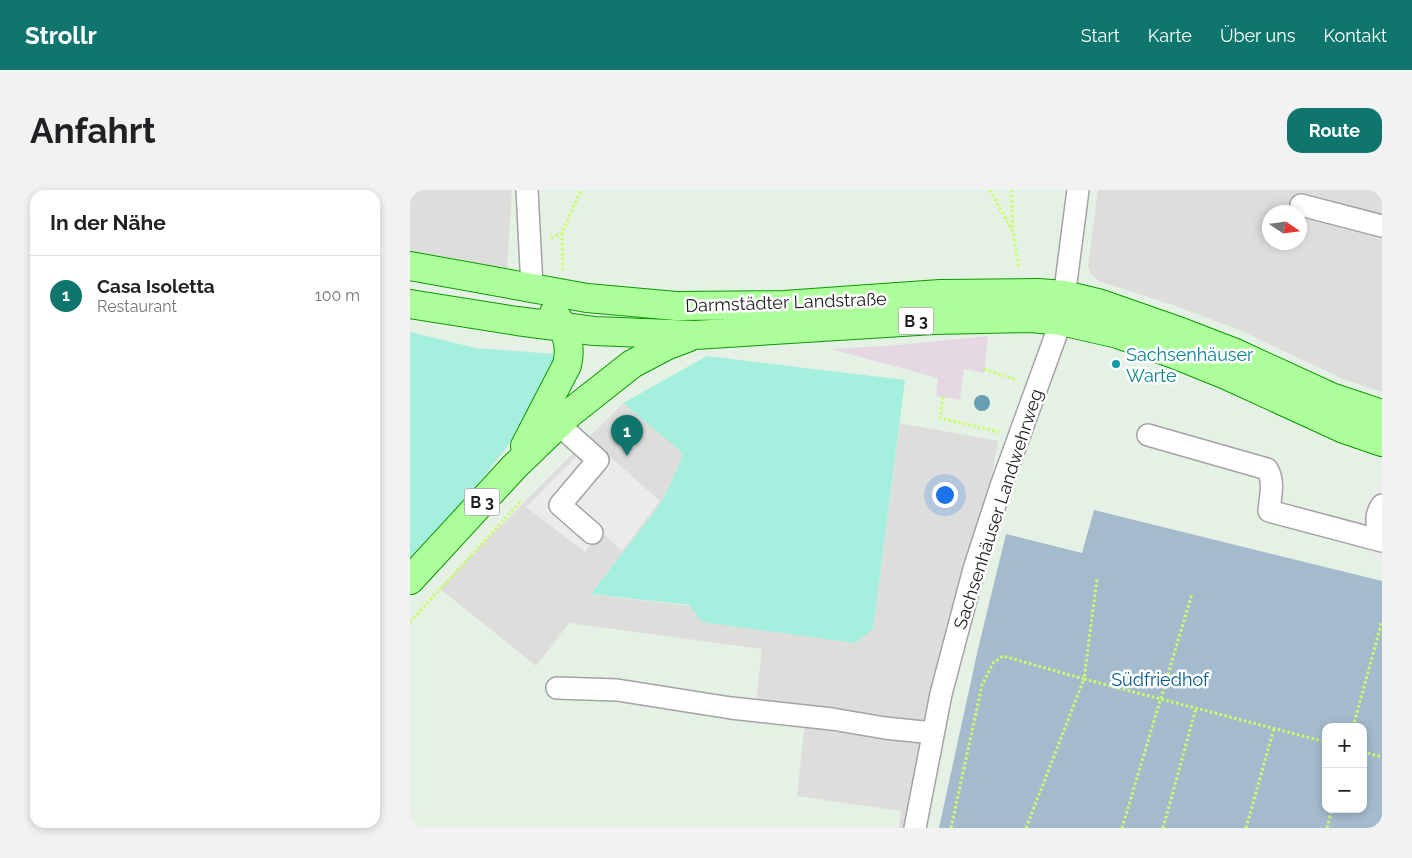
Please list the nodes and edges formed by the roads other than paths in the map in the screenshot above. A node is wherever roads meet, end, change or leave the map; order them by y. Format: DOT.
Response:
graph roads {
  1 [pos="527,190"];
  2 [pos="1078,190"];
  3 [pos="1307,207"];
  4 [pos="1382,226"];
  5 [pos="410,266"];
  6 [pos="467,277"];
  7 [pos="532,287"];
  8 [pos="410,288"];
  9 [pos="1065,295"];
  10 [pos="410,304"];
  11 [pos="1061,321"];
  12 [pos="563,327"];
  13 [pos="695,335"];
  14 [pos="1382,414"];
  15 [pos="558,424"];
  16 [pos="1148,435"];
  17 [pos="1382,442"];
  18 [pos="514,467"];
  19 [pos="1382,505"];
  20 [pos="592,533"];
  21 [pos="1382,540"];
  22 [pos="410,580"];
  23 [pos="557,688"];
  24 [pos="934,733"];
  25 [pos="915,828"];
  1 -- 7 [label="street"];
  2 -- 9 [label="street, Sachsenhäuser Landwehrweg"];
  3 -- 4 [label="street"];
  5 -- 6 [label="main road, Darmstädter Landstraße"];
  6 -- 7 [label="main road, Darmstädter Landstraße / B 3"];
  6 -- 8 [label="main road, B 3"];
  7 -- 9 [label="main road, Darmstädter Landstraße / B 3"];
  7 -- 12 [label="main road, B 3"];
  9 -- 11 [label="street, Sachsenhäuser Landwehrweg"];
  9 -- 14 [label="main road, Darmstädter Landstraße / B 3"];
  10 -- 12 [label="main road, Darmstädter Landstraße / B 3"];
  11 -- 13 [label="main road, Darmstädter Landstraße / B 3"];
  11 -- 17 [label="main road, Darmstädter Landstraße / B 3"];
  11 -- 24 [label="street, Sachsenhäuser Landwehrweg"];
  12 -- 13 [label="main road, Darmstädter Landstraße / B 3"];
  12 -- 18 [label="main road, B 3"];
  13 -- 15 [label="main road, Darmstädter Landstraße / B 3"];
  15 -- 18 [label="main road, Darmstädter Landstraße / B 3"];
  15 -- 20 [label="street"];
  16 -- 21 [label="street"];
  18 -- 22 [label="main road, B 3"];
  19 -- 21 [label="street"];
  23 -- 24 [label="street"];
  24 -- 25 [label="street, Sachsenhäuser Landwehrweg"];
}
